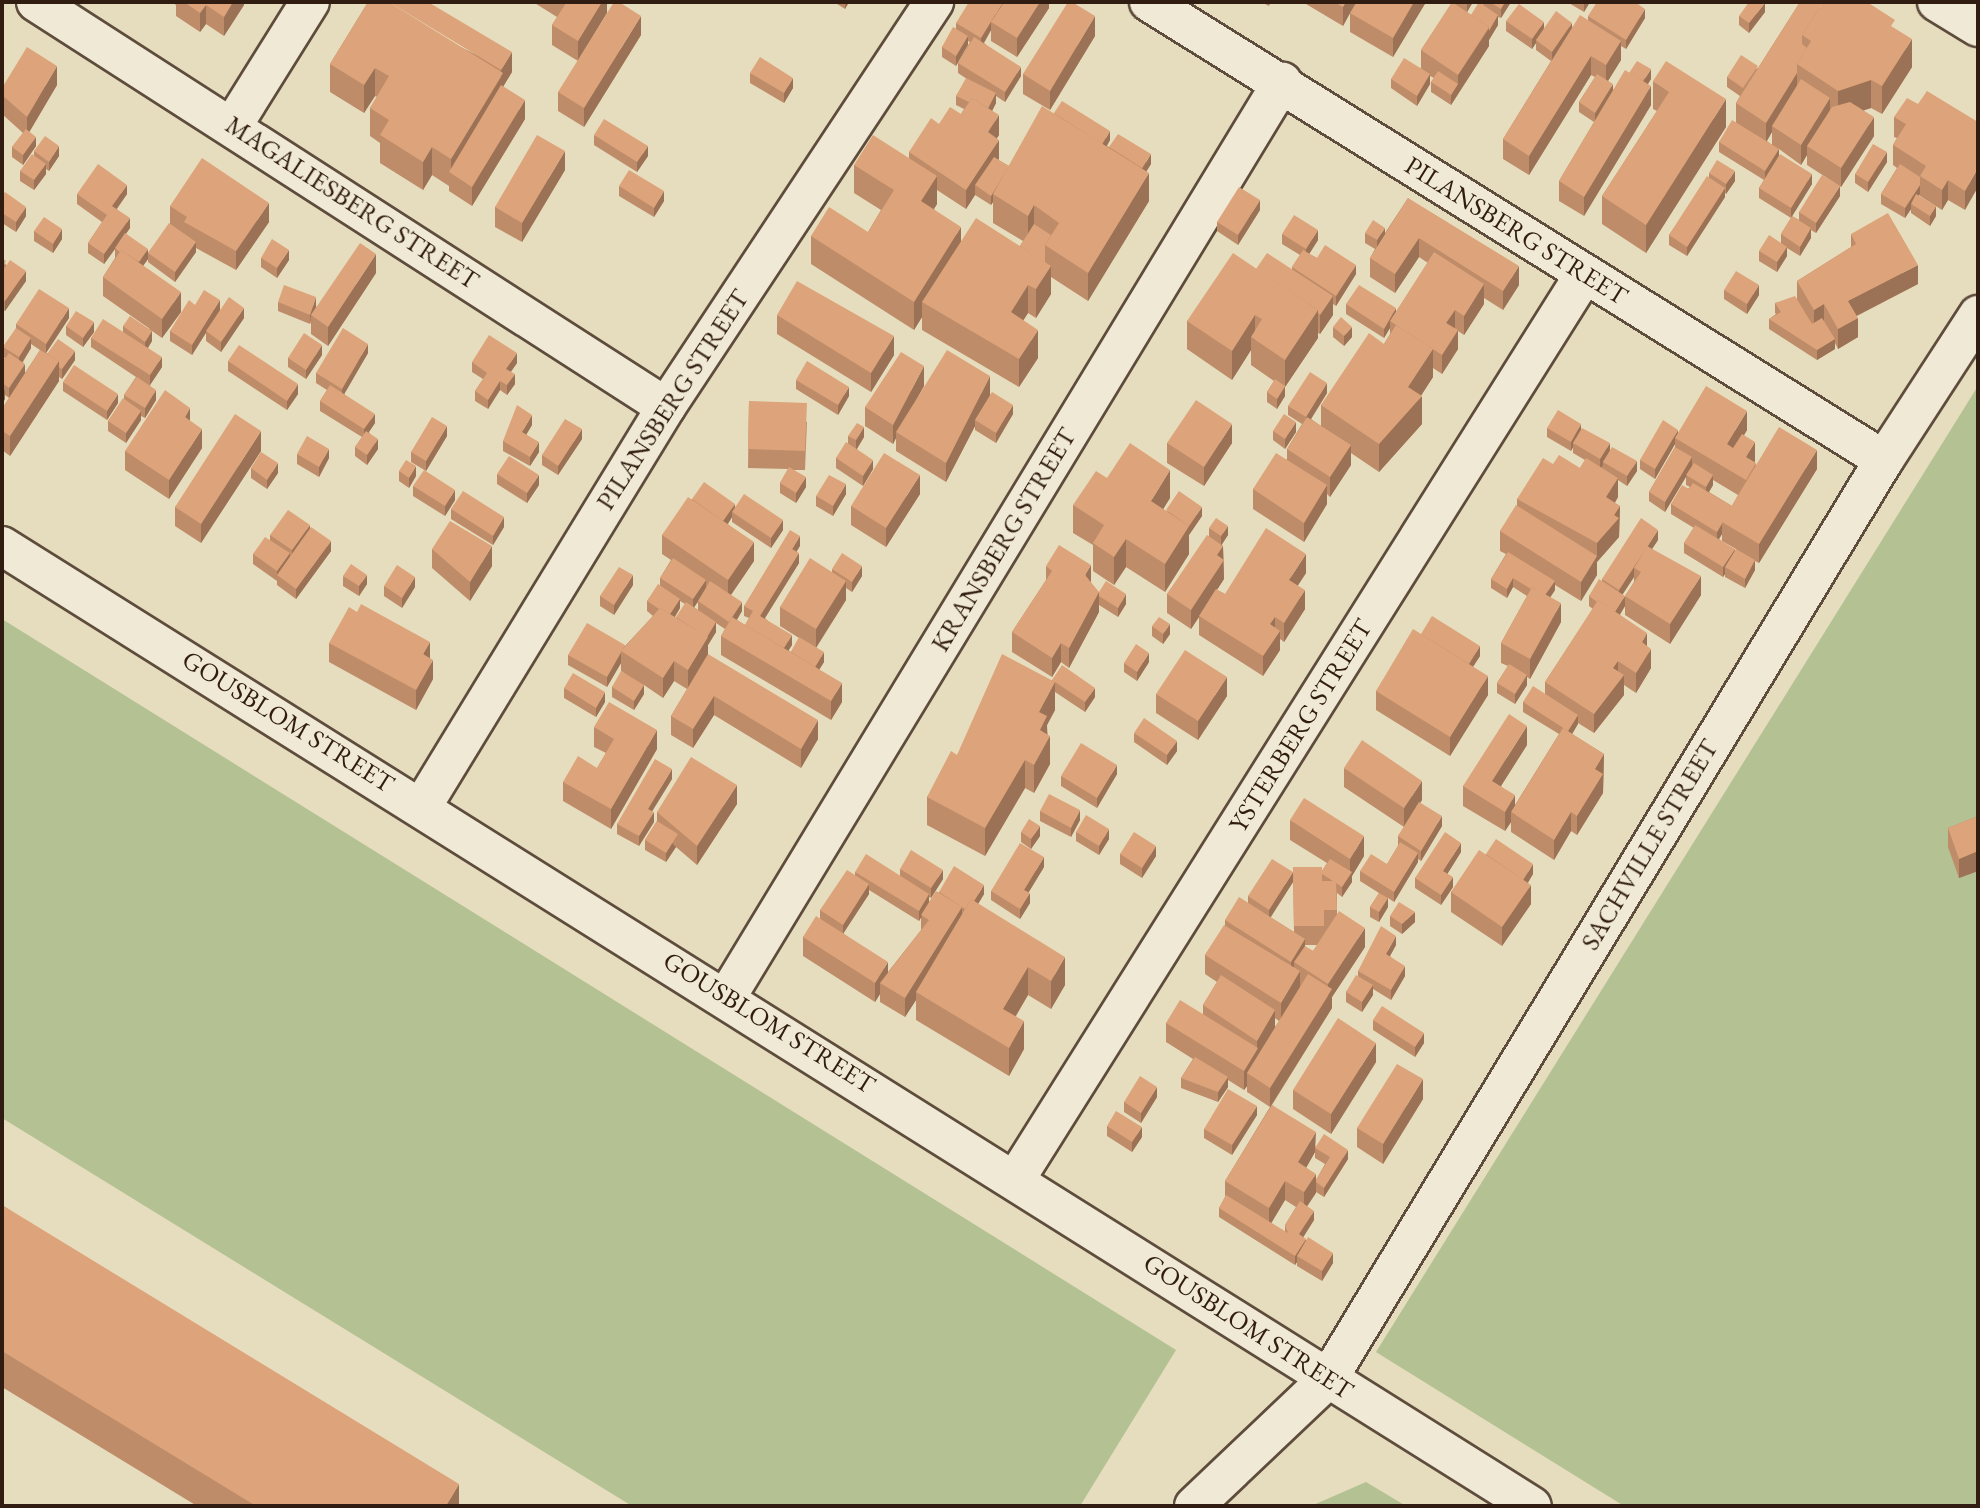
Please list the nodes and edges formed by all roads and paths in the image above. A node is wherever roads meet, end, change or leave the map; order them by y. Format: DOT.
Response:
graph roads {
  1 [pos="36,2"];
  2 [pos="310,2"];
  3 [pos="934,2"];
  4 [pos="1149,2"];
  5 [pos="1937,2"];
  6 [pos="1978,27"];
  7 [pos="1282,82"];
  8 [pos="233,125"];
  9 [pos="1584,275"];
  10 [pos="1978,315"];
  11 [pos="666,407"];
  12 [pos="1884,460"];
  13 [pos="2,545"];
  14 [pos="423,805"];
  15 [pos="726,998"];
  16 [pos="1017,1177"];
  17 [pos="1328,1379"];
  18 [pos="1194,1506"];
  19 [pos="1532,1506"];
  1 -- 8 [label="street, MAGALIESBERG STREET"];
  2 -- 8 [label="street"];
  3 -- 11 [label="street, PILANSBERG STREET"];
  4 -- 7 [label="street, PILANSBERG STREET"];
  5 -- 6 [label="street"];
  7 -- 9 [label="street, PILANSBERG STREET"];
  7 -- 15 [label="street, KRANSBERG STREET"];
  8 -- 11 [label="street, MAGALIESBERG STREET"];
  9 -- 12 [label="street, PILANSBERG STREET"];
  9 -- 16 [label="street, YSTERBERG STREET"];
  10 -- 12 [label="street, SACHVILLE STREET"];
  11 -- 14 [label="street, PILANSBERG STREET"];
  12 -- 17 [label="street, SACHVILLE STREET"];
  13 -- 14 [label="street, GOUSBLOM STREET"];
  14 -- 15 [label="street, GOUSBLOM STREET"];
  15 -- 16 [label="street, GOUSBLOM STREET"];
  16 -- 17 [label="street, GOUSBLOM STREET"];
  17 -- 18 [label="street, SACHVILLE STREET"];
  17 -- 19 [label="street, GOUSBLOM STREET"];
}
